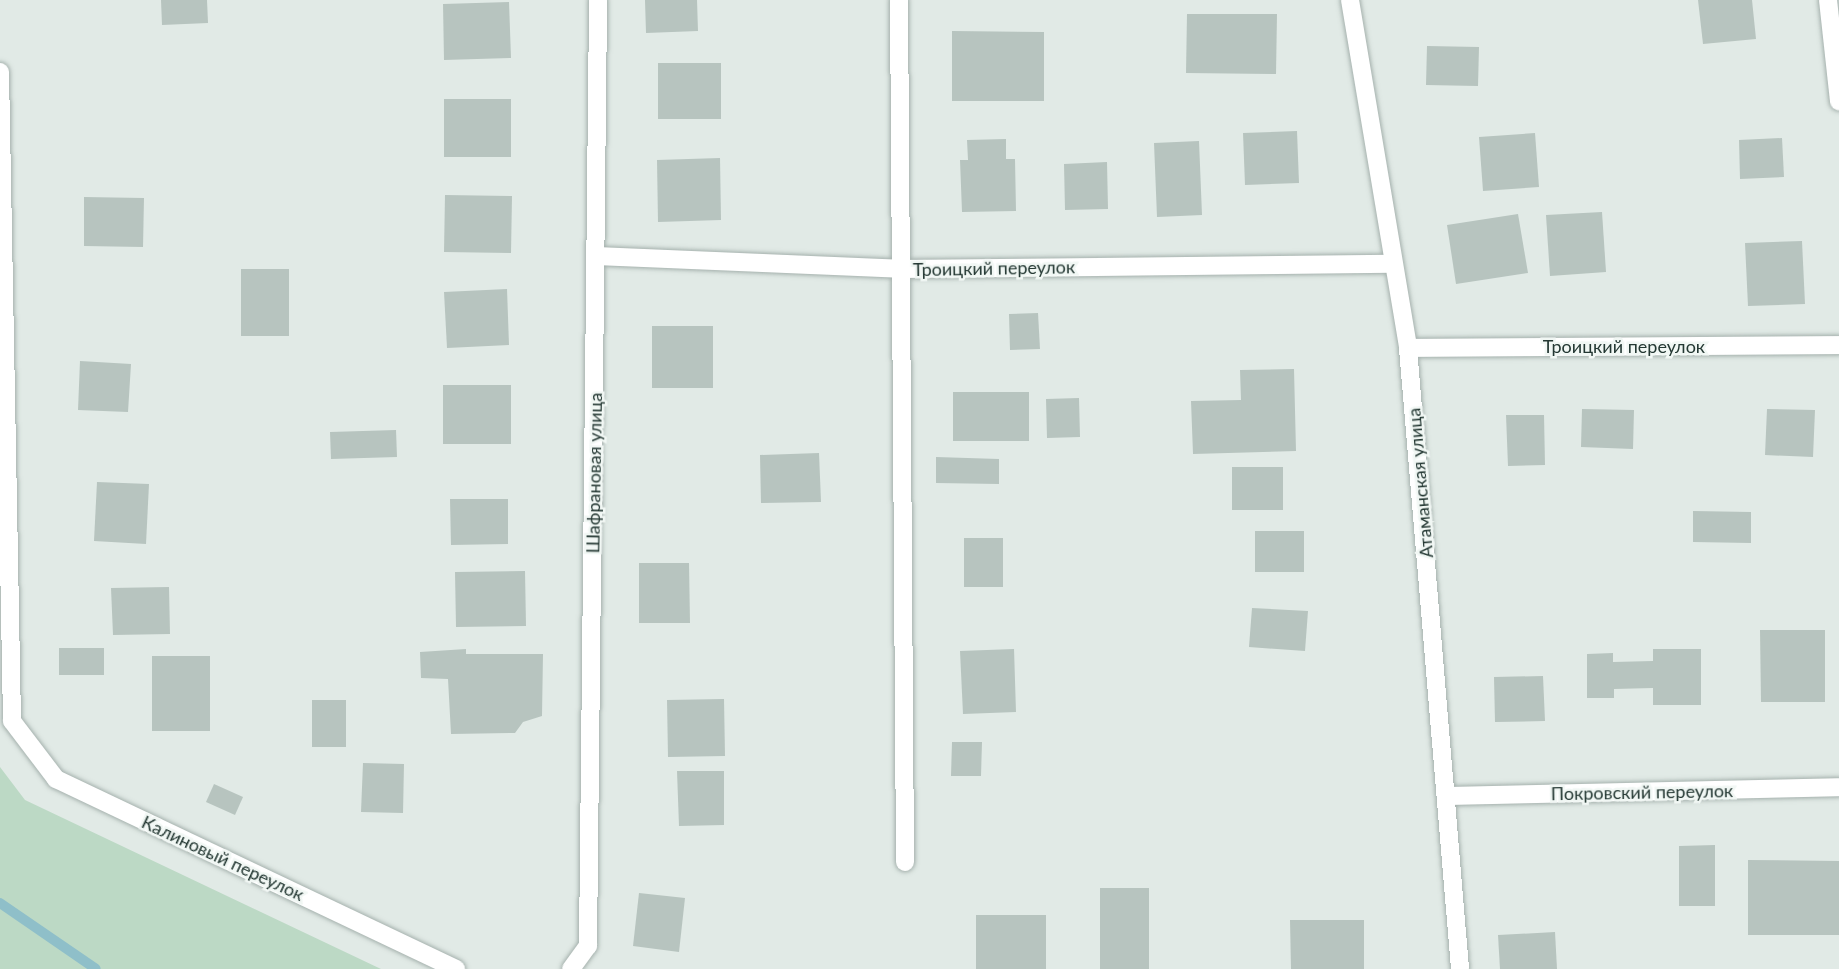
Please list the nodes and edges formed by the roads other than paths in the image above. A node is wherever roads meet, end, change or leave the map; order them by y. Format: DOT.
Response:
graph roads {
  1 [pos="598,0"];
  2 [pos="899,0"];
  3 [pos="1350,0"];
  4 [pos="1828,0"];
  5 [pos="0,72"];
  6 [pos="1839,101"];
  7 [pos="596,256"];
  8 [pos="1392,264"];
  9 [pos="900,269"];
  10 [pos="1839,345"];
  11 [pos="1408,348"];
  12 [pos="1839,787"];
  13 [pos="1446,796"];
  14 [pos="905,862"];
  15 [pos="456,969"];
  16 [pos="571,969"];
  17 [pos="1460,969"];
  1 -- 7 [label="street, Шафрановая улица"];
  2 -- 9 [label="street"];
  3 -- 8 [label="street, Атаманская улица"];
  4 -- 6 [label="street"];
  5 -- 15 [label="street, Калиновый переулок"];
  7 -- 9 [label="street, Троицкий переулок"];
  7 -- 16 [label="street, Шафрановая улица"];
  8 -- 9 [label="street, Троицкий переулок"];
  8 -- 11 [label="street, Атаманская улица"];
  9 -- 14 [label="street"];
  10 -- 11 [label="street, Троицкий переулок"];
  11 -- 13 [label="street, Атаманская улица"];
  12 -- 13 [label="street, Покровский переулок"];
  13 -- 17 [label="street, Атаманская улица"];
}
